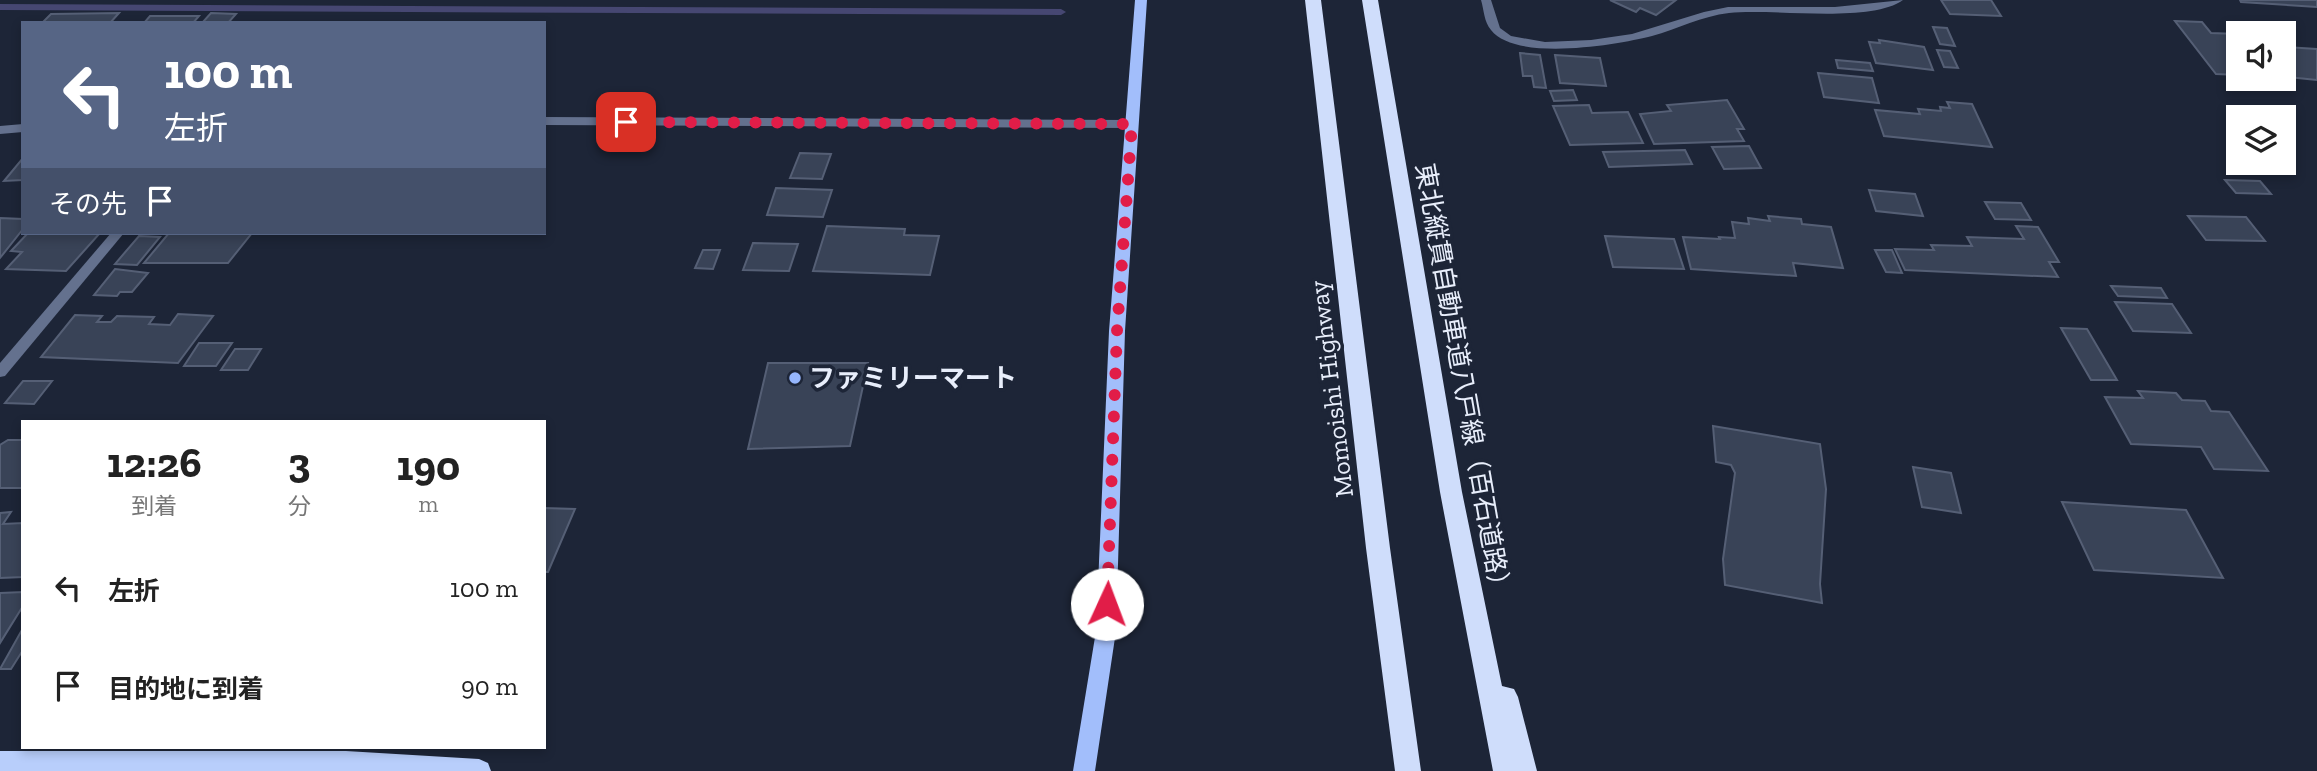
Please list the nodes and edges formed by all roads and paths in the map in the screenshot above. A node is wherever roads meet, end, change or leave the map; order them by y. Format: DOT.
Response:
graph roads {
  1 [pos="1141,0"];
  2 [pos="1313,0"];
  3 [pos="1370,0"];
  4 [pos="1486,0"];
  5 [pos="1898,0"];
  6 [pos="546,121"];
  7 [pos="1132,124"];
  8 [pos="21,128"];
  9 [pos="0,130"];
  10 [pos="116,235"];
  11 [pos="0,372"];
  12 [pos="1451,492"];
  13 [pos="1397,696"];
  14 [pos="0,762"];
  15 [pos="479,771"];
  16 [pos="1084,771"];
  17 [pos="1393,771"];
  18 [pos="1408,771"];
  19 [pos="1506,771"];
  20 [pos="1524,771"];
  1 -- 7 [label="main road"];
  2 -- 13 [label="highway, Momoishi Highway"];
  3 -- 12 [label="highway, 東北縦貫自動車道八戸線（百石道路）"];
  4 -- 5 [label="street"];
  6 -- 7 [label="street"];
  7 -- 16 [label="main road"];
  8 -- 9 [label="street"];
  10 -- 11 [label="street"];
  12 -- 19 [label="highway, 東北縦貫自動車道八戸線（百石道路）"];
  12 -- 20 [label="highway"];
  13 -- 17 [label="highway"];
  13 -- 18 [label="highway, Momoishi Highway"];
  14 -- 15 [label="highway"];
}
